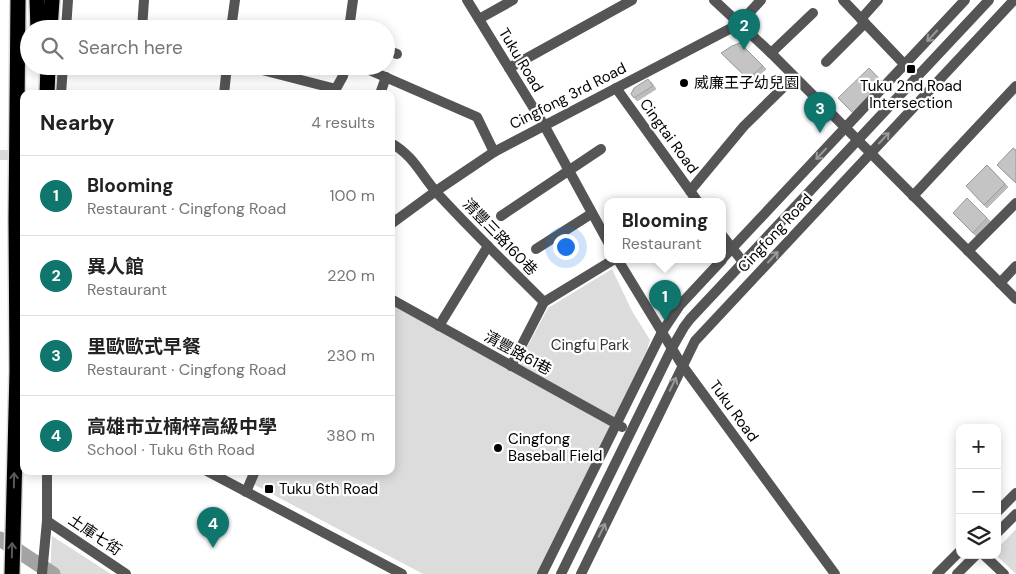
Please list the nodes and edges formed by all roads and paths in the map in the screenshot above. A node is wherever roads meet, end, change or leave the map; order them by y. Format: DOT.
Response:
graph roads {
  1 [pos="18,0"];
  2 [pos="37,0"];
  3 [pos="52,0"];
  4 [pos="68,0"];
  5 [pos="144,0"];
  6 [pos="234,0"];
  7 [pos="353,0"];
  8 [pos="467,0"];
  9 [pos="513,0"];
  10 [pos="632,0"];
  11 [pos="714,0"];
  12 [pos="761,0"];
  13 [pos="843,0"];
  14 [pos="878,0"];
  15 [pos="965,0"];
  16 [pos="989,0"];
  17 [pos="1014,0"];
  18 [pos="814,13"];
  19 [pos="479,19"];
  20 [pos="38,20"];
  21 [pos="51,20"];
  22 [pos="67,20"];
  23 [pos="143,20"];
  24 [pos="233,20"];
  25 [pos="350,20"];
  26 [pos="863,21"];
  27 [pos="739,24"];
  28 [pos="395,53"];
  29 [pos="398,54"];
  30 [pos="771,54"];
  31 [pos="826,62"];
  32 [pos="905,64"];
  33 [pos="509,68"];
  34 [pos="39,75"];
  35 [pos="48,75"];
  36 [pos="62,75"];
  37 [pos="227,75"];
  38 [pos="277,75"];
  39 [pos="343,75"];
  40 [pos="381,75"];
  41 [pos="386,77"];
  42 [pos="794,77"];
  43 [pos="1016,86"];
  44 [pos="616,88"];
  45 [pos="40,90"];
  46 [pos="47,90"];
  47 [pos="60,90"];
  48 [pos="225,90"];
  49 [pos="328,90"];
  50 [pos="336,90"];
  51 [pos="381,90"];
  52 [pos="544,125"];
  53 [pos="845,129"];
  54 [pos="857,140"];
  55 [pos="395,146"];
  56 [pos="601,149"];
  57 [pos="494,152"];
  58 [pos="870,153"];
  59 [pos="568,171"];
  60 [pos="436,191"];
  61 [pos="690,191"];
  62 [pos="913,196"];
  63 [pos="695,198"];
  64 [pos="1016,203"];
  65 [pos="591,214"];
  66 [pos="501,216"];
  67 [pos="395,221"];
  68 [pos="604,235"];
  69 [pos="726,240"];
  70 [pos="488,246"];
  71 [pos="732,248"];
  72 [pos="536,249"];
  73 [pos="968,252"];
  74 [pos="726,255"];
  75 [pos="743,262"];
  76 [pos="615,263"];
  77 [pos="620,263"];
  78 [pos="718,263"];
  79 [pos="1016,266"];
  80 [pos="1000,283"];
  81 [pos="1016,300"];
  82 [pos="395,301"];
  83 [pos="544,302"];
  84 [pos="439,326"];
  85 [pos="662,332"];
  86 [pos="672,348"];
  87 [pos="20,362"];
  88 [pos="682,365"];
  89 [pos="511,366"];
  90 [pos="17,371"];
  91 [pos="617,424"];
  92 [pos="631,432"];
  93 [pos="47,475"];
  94 [pos="214,475"];
  95 [pos="254,475"];
  96 [pos="246,492"];
  97 [pos="1016,493"];
  98 [pos="1001,508"];
  99 [pos="1016,514"];
  100 [pos="46,521"];
  101 [pos="1001,529"];
  102 [pos="956,555"];
  103 [pos="972,559"];
  104 [pos="988,559"];
  105 [pos="12,573"];
  106 [pos="42,574"];
  107 [pos="126,574"];
  108 [pos="402,574"];
  109 [pos="542,574"];
  110 [pos="561,574"];
  111 [pos="581,574"];
  112 [pos="835,574"];
  113 [pos="937,574"];
  114 [pos="957,574"];
  115 [pos="1004,574"];
  1 -- 90 [label="highway"];
  2 -- 20 [label="highway"];
  3 -- 21 [label="highway"];
  4 -- 22 [label="street"];
  5 -- 23 [label="street"];
  6 -- 24 [label="street"];
  7 -- 25 [label="street"];
  8 -- 19 [label="street, Tuku Road"];
  9 -- 19 [label="street"];
  10 -- 33 [label="street"];
  11 -- 27 [label="street"];
  12 -- 27 [label="street, Cingfong 3rd Road"];
  13 -- 26 [label="street"];
  14 -- 26 [label="street"];
  15 -- 32 [label="street, Cingfong Road, one-way"];
  16 -- 54 [label="street, Cingfong Road"];
  58 -- 17 [label="street, Cingfong Road, one-way"];
  18 -- 30 [label="street"];
  19 -- 33 [label="street, Tuku Road"];
  26 -- 31 [label="street"];
  26 -- 32 [label="street"];
  27 -- 30 [label="street"];
  27 -- 44 [label="street, Cingfong 3rd Road"];
  28 -- 29 [label="street"];
  30 -- 42 [label="street"];
  32 -- 53 [label="street, Cingfong Road"];
  33 -- 52 [label="street, Tuku Road"];
  34 -- 45 [label="highway"];
  35 -- 46 [label="highway"];
  36 -- 47 [label="street"];
  37 -- 48 [label="street"];
  38 -- 49 [label="street"];
  39 -- 50 [label="street"];
  40 -- 41 [label="street"];
  41 -- 51 [label="street"];
  41 -- 57 [label="street"];
  42 -- 53 [label="street"];
  42 -- 61 [label="street"];
  43 -- 62 [label="street"];
  44 -- 52 [label="street, Cingfong 3rd Road"];
  44 -- 61 [label="street, Cingtai Road"];
  52 -- 57 [label="street, Cingfong 3rd Road"];
  52 -- 59 [label="street, Tuku Road"];
  53 -- 54 [label="street"];
  53 -- 71 [label="street, Cingfong Road, one-way"];
  54 -- 58 [label="street"];
  54 -- 75 [label="street, Cingfong Road"];
  55 -- 60 [label="street, 清豐三路160巷"];
  56 -- 59 [label="street"];
  57 -- 60 [label="street, Cingfong 3rd Road"];
  58 -- 62 [label="street"];
  88 -- 58 [label="street, Cingfong Road, one-way"];
  59 -- 65 [label="street, Tuku Road"];
  59 -- 66 [label="street"];
  60 -- 67 [label="street, Cingfong 3rd Road"];
  60 -- 70 [label="street, 清豐三路160巷"];
  61 -- 63 [label="street, Cingtai Road"];
  62 -- 73 [label="street"];
  64 -- 73 [label="street"];
  65 -- 68 [label="street, Tuku Road"];
  65 -- 72 [label="street"];
  69 -- 71 [label="street"];
  70 -- 83 [label="street, 清豐三路160巷"];
  70 -- 84 [label="street"];
  71 -- 74 [label="street, Cingfong Road"];
  71 -- 75 [label="street"];
  73 -- 80 [label="street"];
  75 -- 86 [label="street, Cingfong Road"];
  76 -- 83 [label="street"];
  77 -- 85 [label="street, Tuku Road"];
  78 -- 85 [label="street, Cingfong Road"];
  79 -- 80 [label="street"];
  80 -- 81 [label="street"];
  82 -- 84 [label="street, 清豐路61巷"];
  83 -- 89 [label="street"];
  84 -- 89 [label="street, 清豐路61巷"];
  85 -- 86 [label="street, Tuku Road"];
  85 -- 91 [label="street, Cingfong Road"];
  86 -- 88 [label="street, Tuku Road"];
  86 -- 92 [label="street, Cingfong Road"];
  87 -- 90 [label="highway"];
  111 -- 88 [label="street, Cingfong Road, one-way"];
  88 -- 112 [label="street, Tuku Road"];
  89 -- 91 [label="street, 清豐路61巷"];
  105 -- 90 [label="highway, one-way"];
  91 -- 92 [label="street, 清豐路61巷"];
  91 -- 109 [label="street, Cingfong Road"];
  92 -- 110 [label="street, Cingfong Road"];
  93 -- 100 [label="street"];
  94 -- 96 [label="street"];
  95 -- 96 [label="street"];
  96 -- 108 [label="street"];
  97 -- 98 [label="street"];
  99 -- 101 [label="street"];
  100 -- 106 [label="street"];
  100 -- 107 [label="street, 土庫七街"];
  102 -- 113 [label="street"];
  103 -- 114 [label="street"];
  104 -- 115 [label="street"];
}
